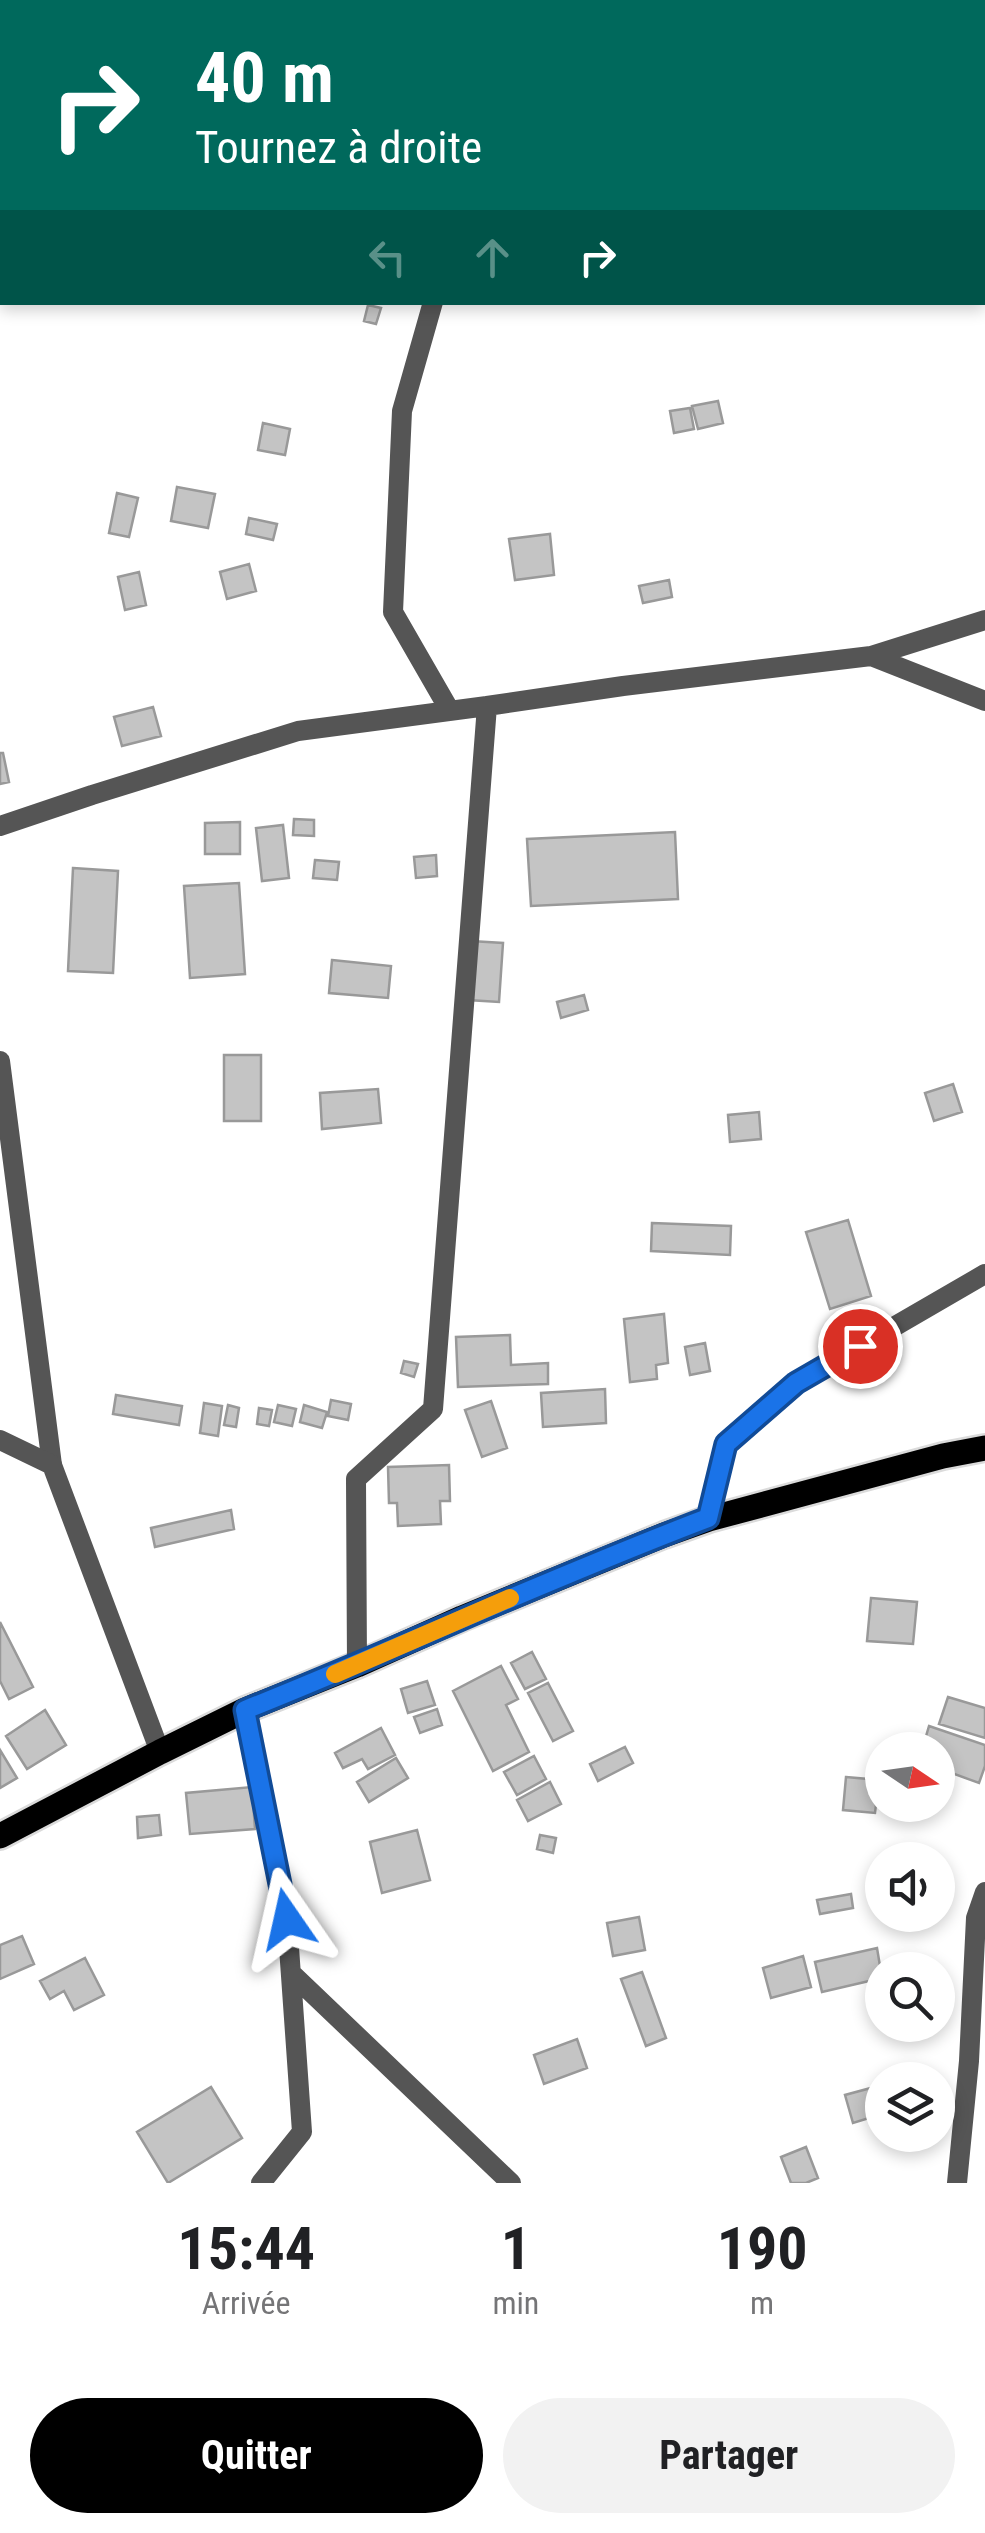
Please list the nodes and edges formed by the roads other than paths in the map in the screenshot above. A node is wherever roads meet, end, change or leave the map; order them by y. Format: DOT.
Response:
graph roads {
  1 [pos="432,305"];
  2 [pos="985,620"];
  3 [pos="872,656"];
  4 [pos="985,701"];
  5 [pos="486,706"];
  6 [pos="450,711"];
  7 [pos="0,826"];
  8 [pos="0,1061"];
  9 [pos="985,1274"];
  10 [pos="0,1440"];
  11 [pos="985,1448"];
  12 [pos="52,1465"];
  13 [pos="708,1518"];
  14 [pos="357,1666"];
  15 [pos="245,1710"];
  16 [pos="160,1752"];
  17 [pos="0,1836"];
  18 [pos="985,1892"];
  19 [pos="291,1973"];
  20 [pos="261,2183"];
  21 [pos="511,2183"];
  22 [pos="957,2183"];
  1 -- 6 [label="street"];
  2 -- 3 [label="street"];
  3 -- 4 [label="street"];
  3 -- 5 [label="street"];
  5 -- 6 [label="street"];
  5 -- 14 [label="street"];
  6 -- 7 [label="street"];
  8 -- 12 [label="street"];
  9 -- 13 [label="street"];
  10 -- 12 [label="street"];
  11 -- 13 [label="main road"];
  12 -- 16 [label="street"];
  13 -- 14 [label="main road"];
  14 -- 15 [label="main road"];
  15 -- 16 [label="main road"];
  15 -- 19 [label="street"];
  16 -- 17 [label="main road"];
  18 -- 22 [label="street"];
  19 -- 20 [label="street"];
  19 -- 21 [label="street"];
}
